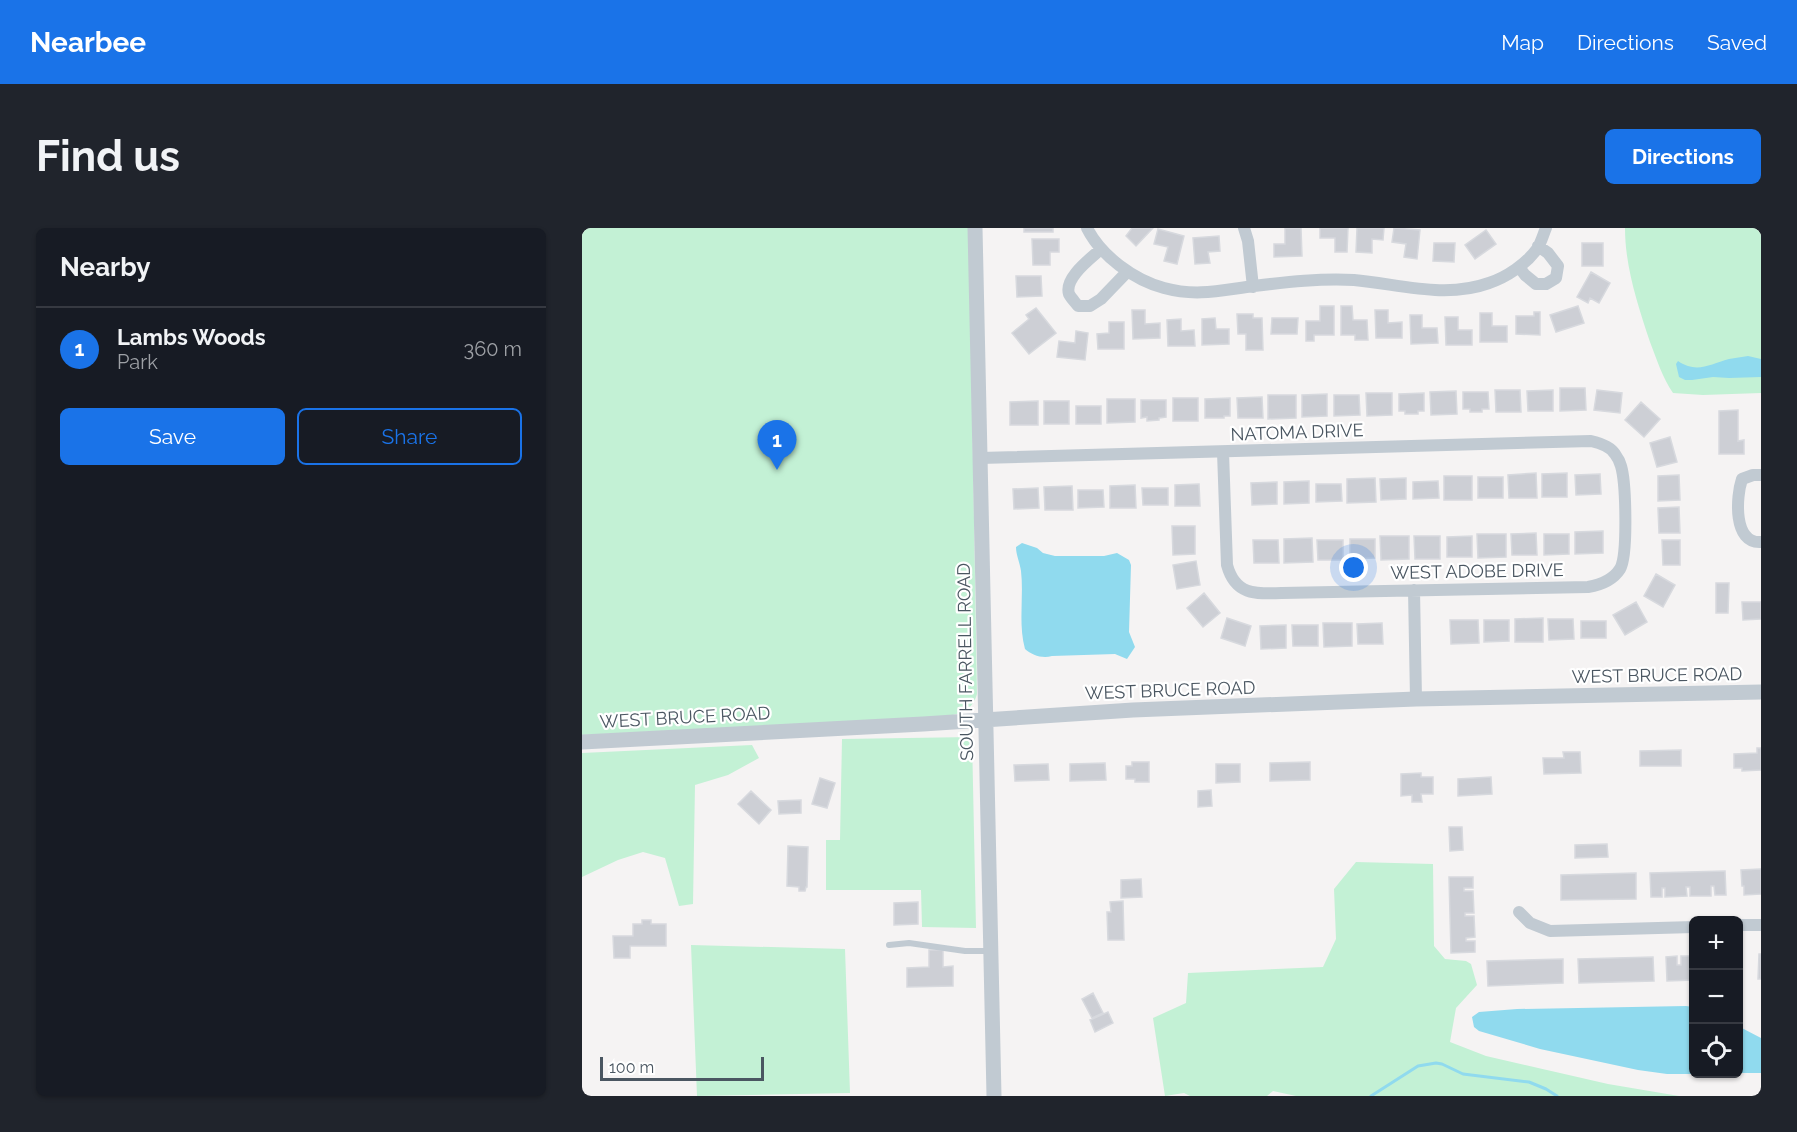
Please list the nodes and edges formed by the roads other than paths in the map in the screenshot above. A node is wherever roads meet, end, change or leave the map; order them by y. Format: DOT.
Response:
graph roads {
  1 [pos="975,228"];
  2 [pos="1087,228"];
  3 [pos="1244,228"];
  4 [pos="1546,228"];
  5 [pos="1538,246"];
  6 [pos="1101,249"];
  7 [pos="1519,267"];
  8 [pos="1127,272"];
  9 [pos="1253,286"];
  10 [pos="1613,451"];
  11 [pos="1223,452"];
  12 [pos="980,458"];
  13 [pos="1761,475"];
  14 [pos="1761,542"];
  15 [pos="1414,590"];
  16 [pos="1761,692"];
  17 [pos="1416,699"];
  18 [pos="985,718"];
  19 [pos="582,742"];
  20 [pos="1520,912"];
  21 [pos="1743,925"];
  22 [pos="1761,925"];
  23 [pos="1689,927"];
  24 [pos="889,945"];
  25 [pos="990,951"];
  26 [pos="994,1096"];
  1 -- 12 [label="street, SOUTH FARRELL ROAD"];
  2 -- 6 [label="street"];
  3 -- 9 [label="street"];
  4 -- 5 [label="street"];
  5 -- 7 [label="street"];
  5 -- 7 [label="street"];
  6 -- 8 [label="street"];
  6 -- 8 [label="street"];
  7 -- 9 [label="street"];
  8 -- 9 [label="street"];
  10 -- 11 [label="street, NATOMA DRIVE"];
  10 -- 15 [label="street, WEST ADOBE DRIVE"];
  11 -- 12 [label="street, NATOMA DRIVE"];
  11 -- 15 [label="street, WEST ADOBE DRIVE"];
  12 -- 18 [label="street, SOUTH FARRELL ROAD"];
  13 -- 14 [label="street"];
  15 -- 17 [label="street"];
  16 -- 17 [label="street, WEST BRUCE ROAD"];
  17 -- 18 [label="street, WEST BRUCE ROAD"];
  18 -- 19 [label="street, WEST BRUCE ROAD"];
  18 -- 25 [label="street, SOUTH FARRELL ROAD"];
  20 -- 23 [label="street"];
  21 -- 22 [label="street"];
  24 -- 25 [label="lane"];
  25 -- 26 [label="street, SOUTH FARRELL ROAD"];
}
